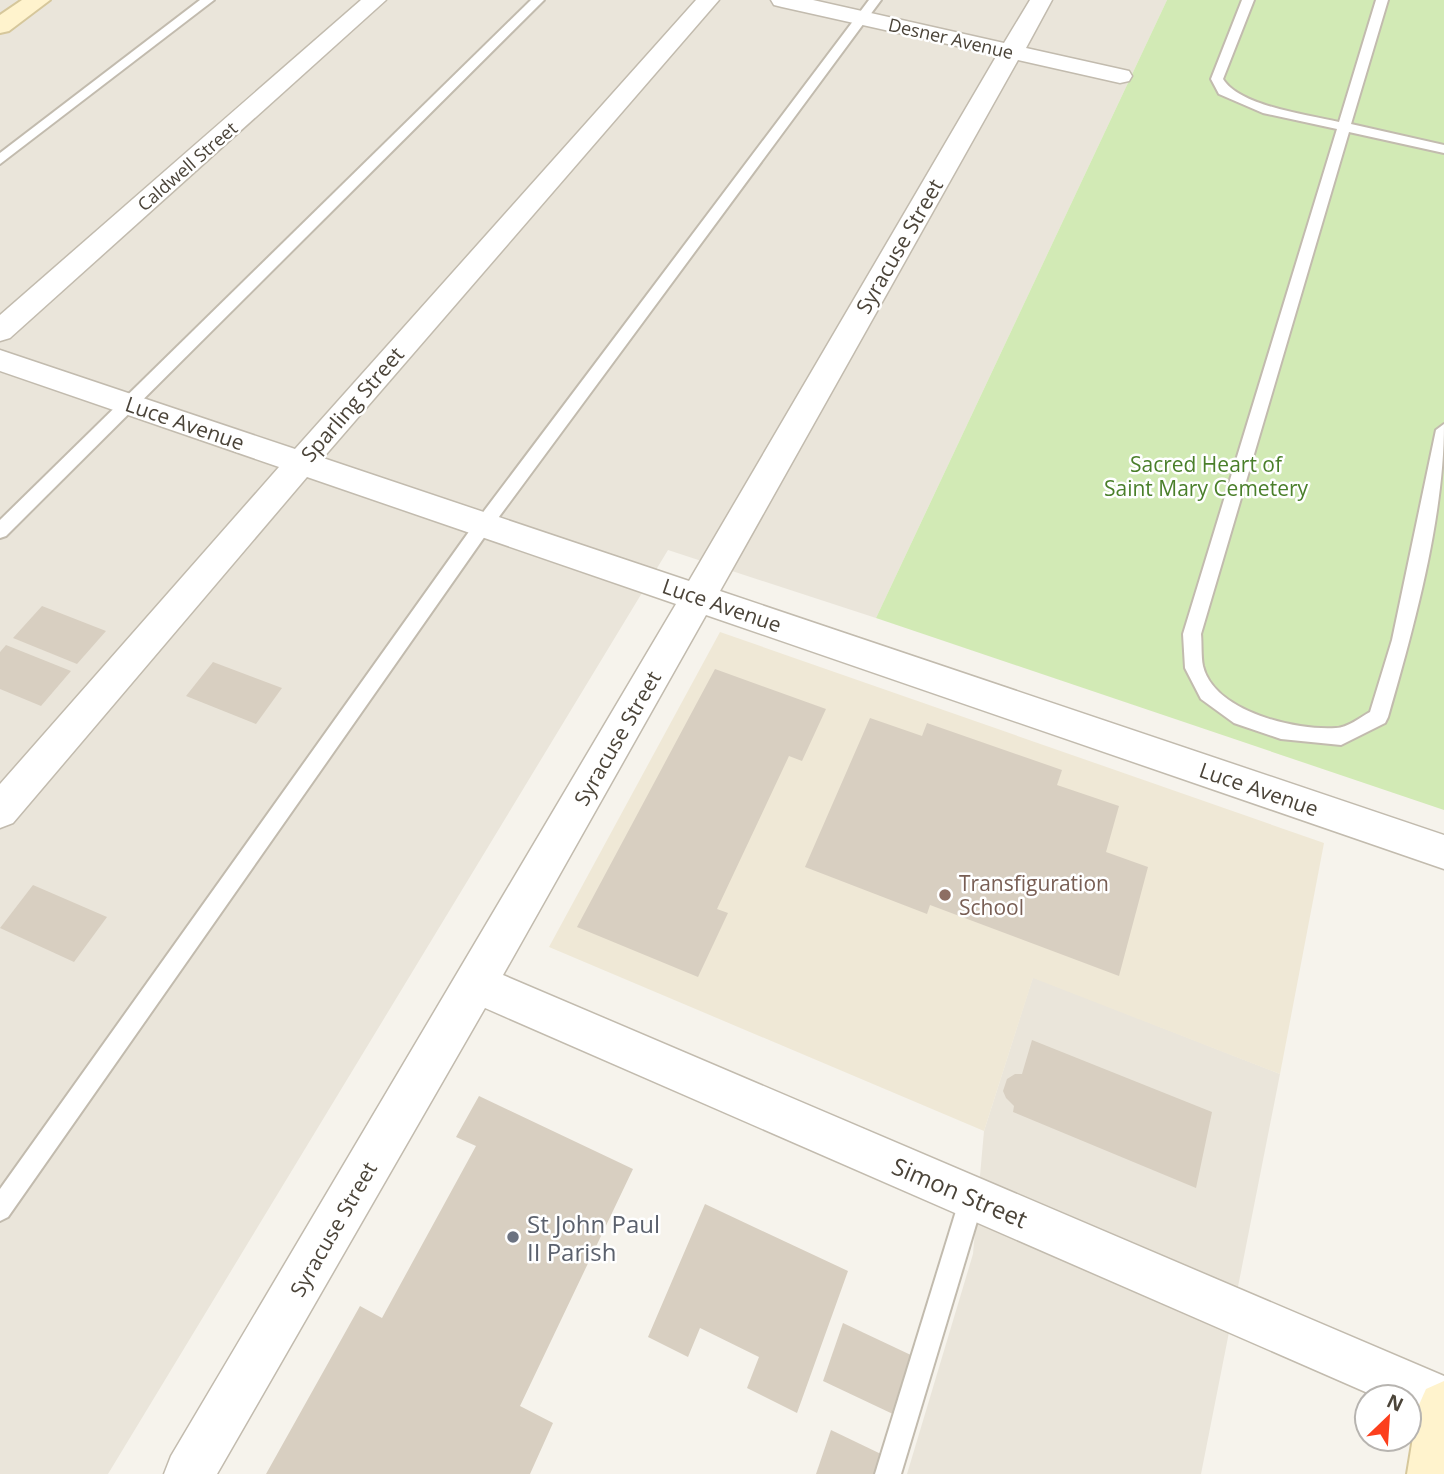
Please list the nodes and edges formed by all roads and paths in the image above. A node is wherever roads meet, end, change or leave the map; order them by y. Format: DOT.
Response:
graph roads {
  1 [pos="38,0"];
  2 [pos="208,0"];
  3 [pos="375,0"];
  4 [pos="538,0"];
  5 [pos="708,0"];
  6 [pos="782,0"];
  7 [pos="1041,0"];
  8 [pos="1248,0"];
  9 [pos="1382,0"];
  10 [pos="868,9"];
  11 [pos="0,26"];
  12 [pos="1012,51"];
  13 [pos="1120,76"];
  14 [pos="1346,127"];
  15 [pos="1444,149"];
  16 [pos="0,159"];
  17 [pos="0,331"];
  18 [pos="0,360"];
  19 [pos="127,403"];
  20 [pos="1444,430"];
  21 [pos="301,463"];
  22 [pos="484,524"];
  23 [pos="0,531"];
  24 [pos="699,597"];
  25 [pos="0,811"];
  26 [pos="1444,852"];
  27 [pos="476,984"];
  28 [pos="972,1198"];
  29 [pos="0,1209"];
  30 [pos="1444,1401"];
  31 [pos="1444,1407"];
  32 [pos="189,1474"];
  33 [pos="888,1474"];
  34 [pos="1434,1474"];
  1 -- 11 [label="street"];
  2 -- 16 [label="lane"];
  3 -- 17 [label="street, Caldwell Street"];
  4 -- 19 [label="lane"];
  5 -- 21 [label="street, Sparling Street"];
  6 -- 10 [label="street, Desner Avenue"];
  7 -- 12 [label="street, Syracuse Street"];
  8 -- 14 [label="lane"];
  9 -- 14 [label="lane"];
  10 -- 12 [label="street, Desner Avenue"];
  10 -- 22 [label="lane"];
  12 -- 13 [label="street, Desner Avenue"];
  12 -- 24 [label="street, Syracuse Street"];
  14 -- 15 [label="lane"];
  14 -- 20 [label="lane"];
  18 -- 19 [label="street, Luce Avenue"];
  19 -- 21 [label="street, Luce Avenue"];
  19 -- 23 [label="lane"];
  21 -- 22 [label="street, Luce Avenue"];
  21 -- 25 [label="street, Sparling Street"];
  22 -- 24 [label="street, Luce Avenue"];
  22 -- 29 [label="lane"];
  24 -- 26 [label="street, Luce Avenue"];
  24 -- 27 [label="street, Syracuse Street"];
  27 -- 28 [label="street, Simon Street"];
  27 -- 32 [label="street, Syracuse Street"];
  28 -- 30 [label="street, Simon Street"];
  28 -- 33 [label="lane"];
  31 -- 34 [label="street"];
}
